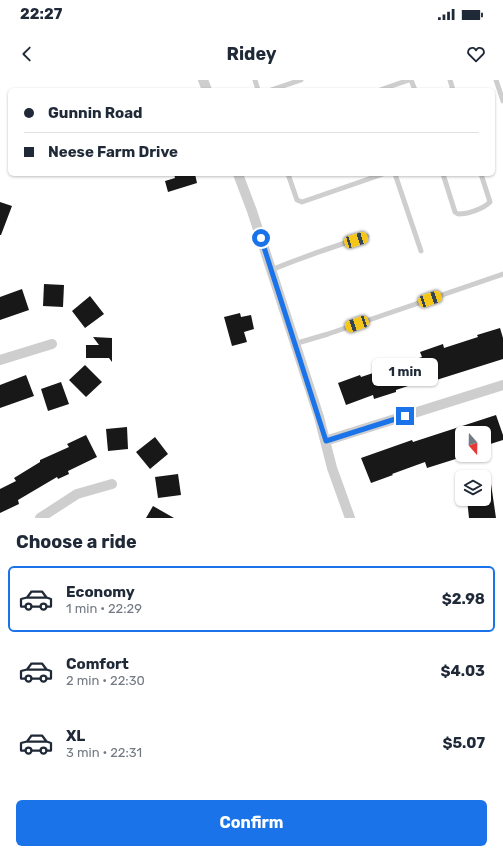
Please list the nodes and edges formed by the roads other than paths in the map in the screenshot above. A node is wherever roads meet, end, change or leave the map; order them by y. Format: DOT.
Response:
graph roads {
  1 [pos="301,80"];
  2 [pos="410,80"];
  3 [pos="496,80"];
  4 [pos="277,88"];
  5 [pos="386,88"];
  6 [pos="503,101"];
  7 [pos="239,176"];
  8 [pos="289,176"];
  9 [pos="376,176"];
  10 [pos="396,176"];
  11 [pos="444,176"];
  12 [pos="482,176"];
  13 [pos="367,236"];
  14 [pos="421,251"];
  15 [pos="271,270"];
  16 [pos="503,274"];
  17 [pos="52,344"];
  18 [pos="294,344"];
  19 [pos="0,360"];
  20 [pos="503,385"];
  21 [pos="326,441"];
  22 [pos="112,484"];
  23 [pos="40,518"];
  24 [pos="350,518"];
  1 -- 4 [label="lane"];
  2 -- 5 [label="lane"];
  3 -- 6 [label="lane"];
  7 -- 15 [label="street"];
  8 -- 9 [label="lane"];
  10 -- 14 [label="lane"];
  11 -- 12 [label="lane"];
  13 -- 15 [label="lane"];
  15 -- 18 [label="street"];
  16 -- 18 [label="lane"];
  17 -- 19 [label="street"];
  18 -- 21 [label="street"];
  20 -- 21 [label="street"];
  21 -- 24 [label="street"];
  22 -- 23 [label="street"];
}
